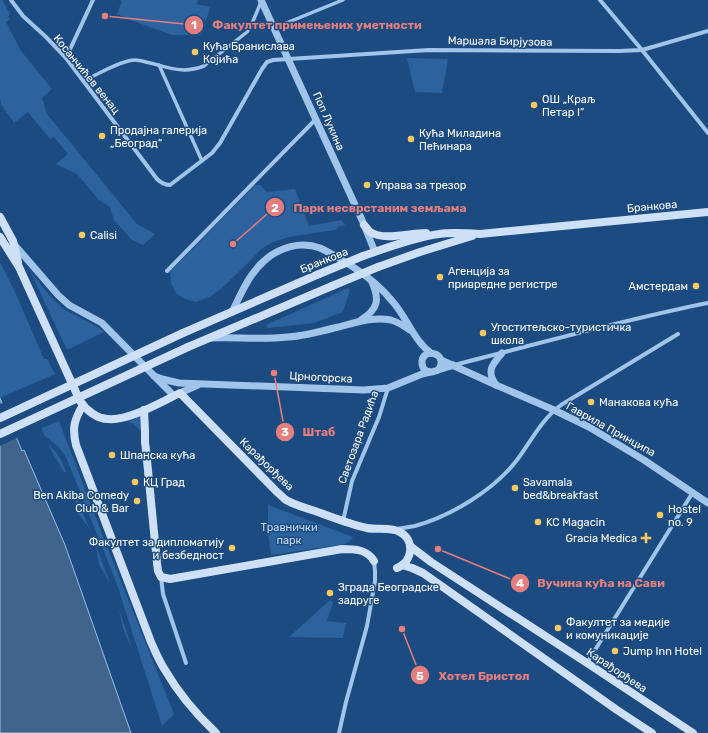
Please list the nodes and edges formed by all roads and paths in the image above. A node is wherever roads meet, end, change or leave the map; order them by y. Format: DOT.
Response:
graph roads {
  1 [pos="11,0"];
  2 [pos="93,0"];
  3 [pos="343,0"];
  4 [pos="600,0"];
  5 [pos="262,1"];
  6 [pos="274,28"];
  7 [pos="708,31"];
  8 [pos="642,50"];
  9 [pos="66,58"];
  10 [pos="289,59"];
  11 [pos="159,65"];
  12 [pos="83,81"];
  13 [pos="316,119"];
  14 [pos="708,133"];
  15 [pos="202,161"];
  16 [pos="708,212"];
  17 [pos="0,217"];
  18 [pos="364,225"];
  19 [pos="437,234"];
  20 [pos="480,234"];
  21 [pos="0,237"];
  22 [pos="13,243"];
  23 [pos="375,252"];
  24 [pos="19,267"];
  25 [pos="167,271"];
  26 [pos="372,281"];
  27 [pos="708,303"];
  28 [pos="232,312"];
  29 [pos="357,322"];
  30 [pos="412,331"];
  31 [pos="678,334"];
  32 [pos="209,338"];
  33 [pos="422,345"];
  34 [pos="431,353"];
  35 [pos="502,353"];
  36 [pos="424,356"];
  37 [pos="441,360"];
  38 [pos="422,365"];
  39 [pos="453,365"];
  40 [pos="438,369"];
  41 [pos="430,372"];
  42 [pos="154,376"];
  43 [pos="414,377"];
  44 [pos="204,384"];
  45 [pos="496,386"];
  46 [pos="388,388"];
  47 [pos="177,394"];
  48 [pos="83,405"];
  49 [pos="144,410"];
  50 [pos="554,410"];
  51 [pos="0,418"];
  52 [pos="0,434"];
  53 [pos="693,492"];
  54 [pos="708,503"];
  55 [pos="343,520"];
  56 [pos="394,529"];
  57 [pos="410,546"];
  58 [pos="372,559"];
  59 [pos="161,577"];
  60 [pos="186,663"];
  61 [pos="586,663"];
  62 [pos="216,733"];
  63 [pos="339,733"];
  64 [pos="652,733"];
  65 [pos="693,733"];
  1 -- 9 [label="street, Косанчићев венац"];
  2 -- 9 [label="street"];
  3 -- 6 [label="street"];
  4 -- 8 [label="street"];
  5 -- 6 [label="street, Поп Лукина"];
  5 -- 11 [label="street"];
  6 -- 10 [label="street, Поп Лукина"];
  7 -- 8 [label="street, Маршала Бирјузова"];
  8 -- 10 [label="street, Маршала Бирјузова"];
  8 -- 14 [label="street"];
  9 -- 12 [label="street, Косанчићев венац"];
  10 -- 13 [label="street, Поп Лукина"];
  10 -- 15 [label="street, Косанчићев венац"];
  11 -- 12 [label="street"];
  11 -- 15 [label="street"];
  12 -- 15 [label="street, Косанчићев венац"];
  13 -- 18 [label="street, Поп Лукина"];
  13 -- 25 [label="street"];
  16 -- 20 [label="main road, Бранкова"];
  17 -- 22 [label="main road, Карађорђева"];
  18 -- 19 [label="main road"];
  18 -- 23 [label="street, Поп Лукина"];
  19 -- 20 [label="main road, Бранкова"];
  19 -- 23 [label="main road, Бранкова"];
  20 -- 32 [label="main road, Бранкова, bridge"];
  21 -- 24 [label="main road, Карађорђева"];
  22 -- 24 [label="main road, Карађорђева"];
  22 -- 42 [label="street, Карађорђева"];
  23 -- 28 [label="main road, Бранкова, bridge"];
  24 -- 48 [label="main road, Карађорђева"];
  26 -- 28 [label="street"];
  26 -- 29 [label="street"];
  26 -- 30 [label="street"];
  27 -- 35 [label="street"];
  28 -- 51 [label="main road, Бранкова, bridge"];
  29 -- 30 [label="street"];
  29 -- 32 [label="street"];
  30 -- 33 [label="street"];
  31 -- 50 [label="street"];
  32 -- 52 [label="main road, Бранкова, bridge"];
  33 -- 34 [label="street"];
  33 -- 36 [label="street"];
  34 -- 36 [label="street"];
  34 -- 37 [label="street"];
  35 -- 39 [label="street"];
  35 -- 45 [label="street"];
  36 -- 38 [label="street"];
  37 -- 39 [label="street"];
  37 -- 40 [label="street"];
  38 -- 41 [label="street"];
  38 -- 43 [label="street"];
  39 -- 40 [label="street"];
  39 -- 45 [label="street, Гаврила Принципа"];
  40 -- 41 [label="street"];
  41 -- 43 [label="street, Светозара Радића"];
  42 -- 44 [label="street, Црногорска"];
  42 -- 47 [label="street, Карађорђева"];
  43 -- 46 [label="street, Светозара Радића"];
  44 -- 46 [label="street, Црногорска"];
  44 -- 47 [label="street, Црногорска"];
  45 -- 50 [label="street, Гаврила Принципа"];
  46 -- 55 [label="street, Светозара Радића"];
  47 -- 49 [label="main road"];
  47 -- 55 [label="main road, Карађорђева"];
  48 -- 49 [label="main road"];
  48 -- 62 [label="main road"];
  49 -- 59 [label="main road"];
  50 -- 53 [label="street, Гаврила Принципа"];
  50 -- 56 [label="street"];
  53 -- 54 [label="street, Гаврила Принципа"];
  53 -- 61 [label="street"];
  55 -- 56 [label="main road, Карађорђева"];
  56 -- 57 [label="main road, Карађорђева"];
  57 -- 61 [label="main road, Карађорђева"];
  57 -- 64 [label="main road"];
  58 -- 59 [label="main road"];
  58 -- 63 [label="street"];
  59 -- 60 [label="street"];
  61 -- 65 [label="main road, Карађорђева"];
}
